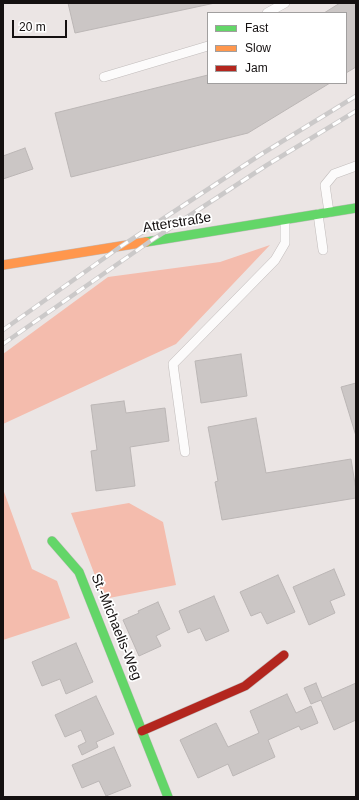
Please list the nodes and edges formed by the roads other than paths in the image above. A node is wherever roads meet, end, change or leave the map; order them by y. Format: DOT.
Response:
graph roads {
  1 [pos="285,3"];
  2 [pos="270,12"];
  3 [pos="207,46"];
  4 [pos="104,77"];
  5 [pos="356,166"];
  6 [pos="356,208"];
  7 [pos="329,212"];
  8 [pos="318,214"];
  9 [pos="285,220"];
  10 [pos="324,250"];
  11 [pos="3,265"];
  12 [pos="185,452"];
  13 [pos="52,541"];
  14 [pos="284,655"];
  15 [pos="142,731"];
  16 [pos="168,797"];
  1 -- 2 [label="lane"];
  3 -- 4 [label="lane"];
  5 -- 7 [label="lane"];
  6 -- 7 [label="street, Atterstraße"];
  7 -- 8 [label="street, Atterstraße"];
  8 -- 9 [label="street, Atterstraße"];
  8 -- 10 [label="lane"];
  9 -- 11 [label="street, Atterstraße"];
  9 -- 12 [label="lane"];
  13 -- 15 [label="street, St.-Michaelis-Weg"];
  14 -- 15 [label="street"];
  15 -- 16 [label="street, St.-Michaelis-Weg"];
}
